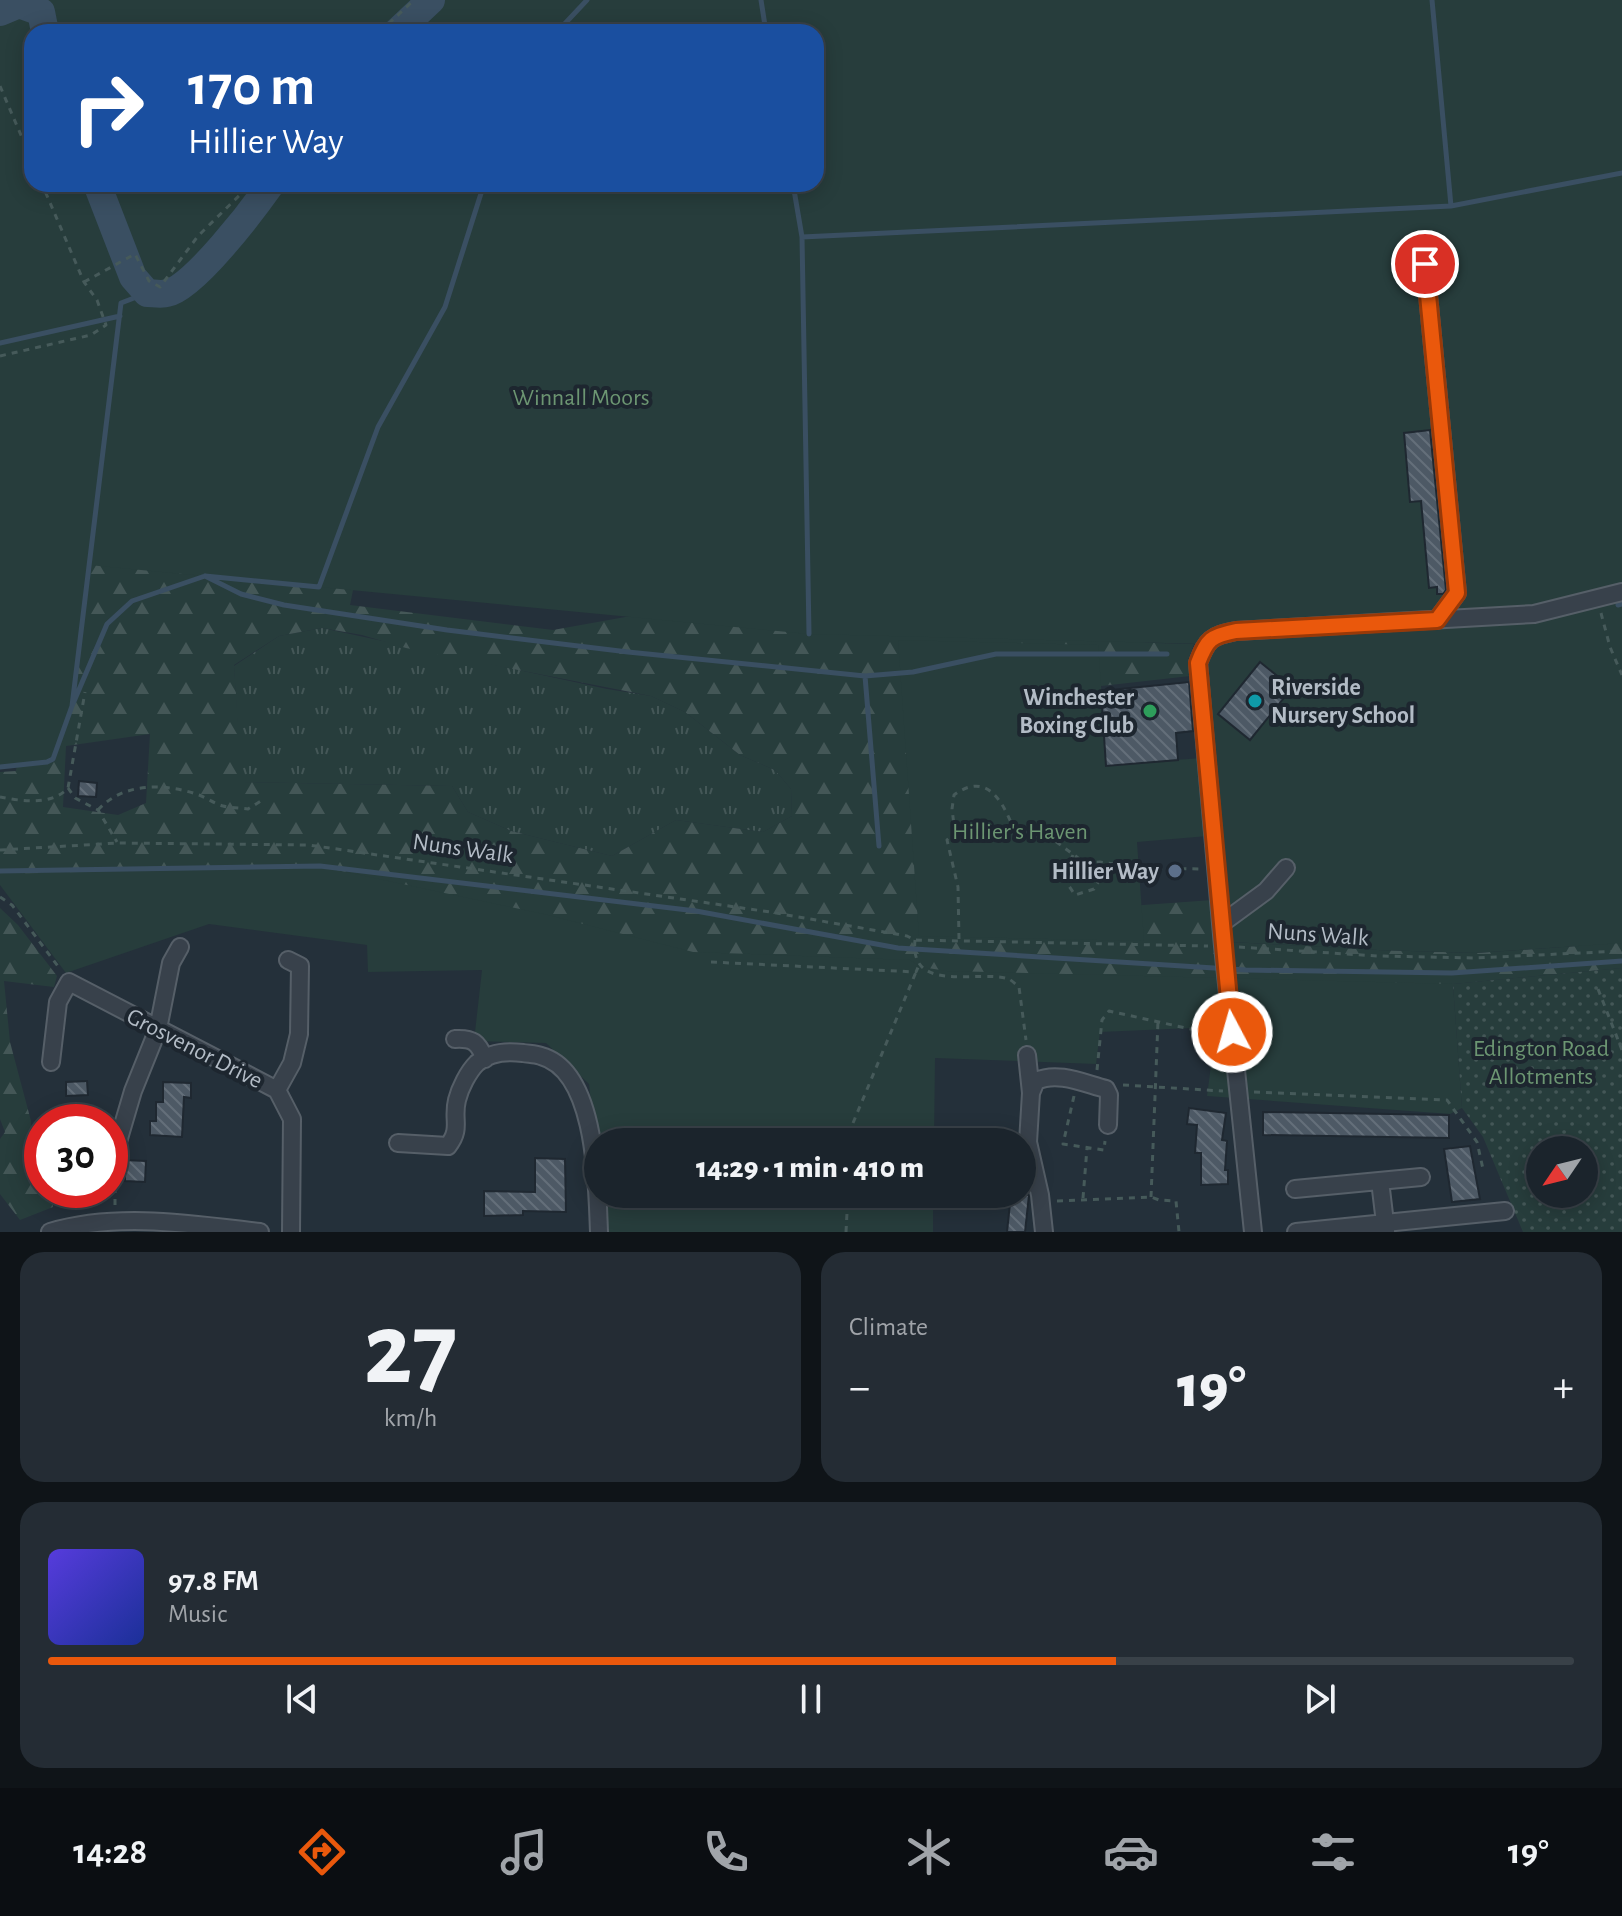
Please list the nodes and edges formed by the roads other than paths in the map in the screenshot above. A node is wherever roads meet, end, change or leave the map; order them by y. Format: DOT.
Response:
graph roads {
  1 [pos="1425,264"];
  2 [pos="1622,592"];
  3 [pos="1437,620"];
  4 [pos="1286,868"];
  5 [pos="1221,924"];
  6 [pos="180,947"];
  7 [pos="288,960"];
  8 [pos="158,1029"];
  9 [pos="455,1039"];
  10 [pos="1027,1055"];
  11 [pos="485,1059"];
  12 [pos="51,1062"];
  13 [pos="277,1090"];
  14 [pos="1031,1093"];
  15 [pos="128,1108"];
  16 [pos="1108,1125"];
  17 [pos="398,1143"];
  18 [pos="1421,1177"];
  19 [pos="1380,1181"];
  20 [pos="1295,1189"];
  21 [pos="1505,1211"];
  22 [pos="1386,1226"];
  23 [pos="50,1232"];
  24 [pos="260,1232"];
  25 [pos="291,1232"];
  26 [pos="599,1232"];
  27 [pos="1044,1232"];
  28 [pos="1253,1232"];
  29 [pos="1296,1232"];
  1 -- 3 [label="street"];
  2 -- 3 [label="street"];
  3 -- 5 [label="street"];
  4 -- 5 [label="street"];
  5 -- 28 [label="street"];
  6 -- 8 [label="street"];
  7 -- 13 [label="street"];
  8 -- 12 [label="street, Grosvenor Drive"];
  8 -- 13 [label="street, Grosvenor Drive"];
  8 -- 15 [label="street"];
  9 -- 11 [label="street"];
  10 -- 14 [label="street"];
  11 -- 17 [label="street"];
  11 -- 26 [label="street"];
  13 -- 25 [label="street, Grosvenor Drive"];
  14 -- 16 [label="street"];
  14 -- 27 [label="street"];
  18 -- 19 [label="street"];
  19 -- 20 [label="street"];
  19 -- 22 [label="street"];
  21 -- 22 [label="street"];
  22 -- 29 [label="street"];
  23 -- 24 [label="street"];
}
